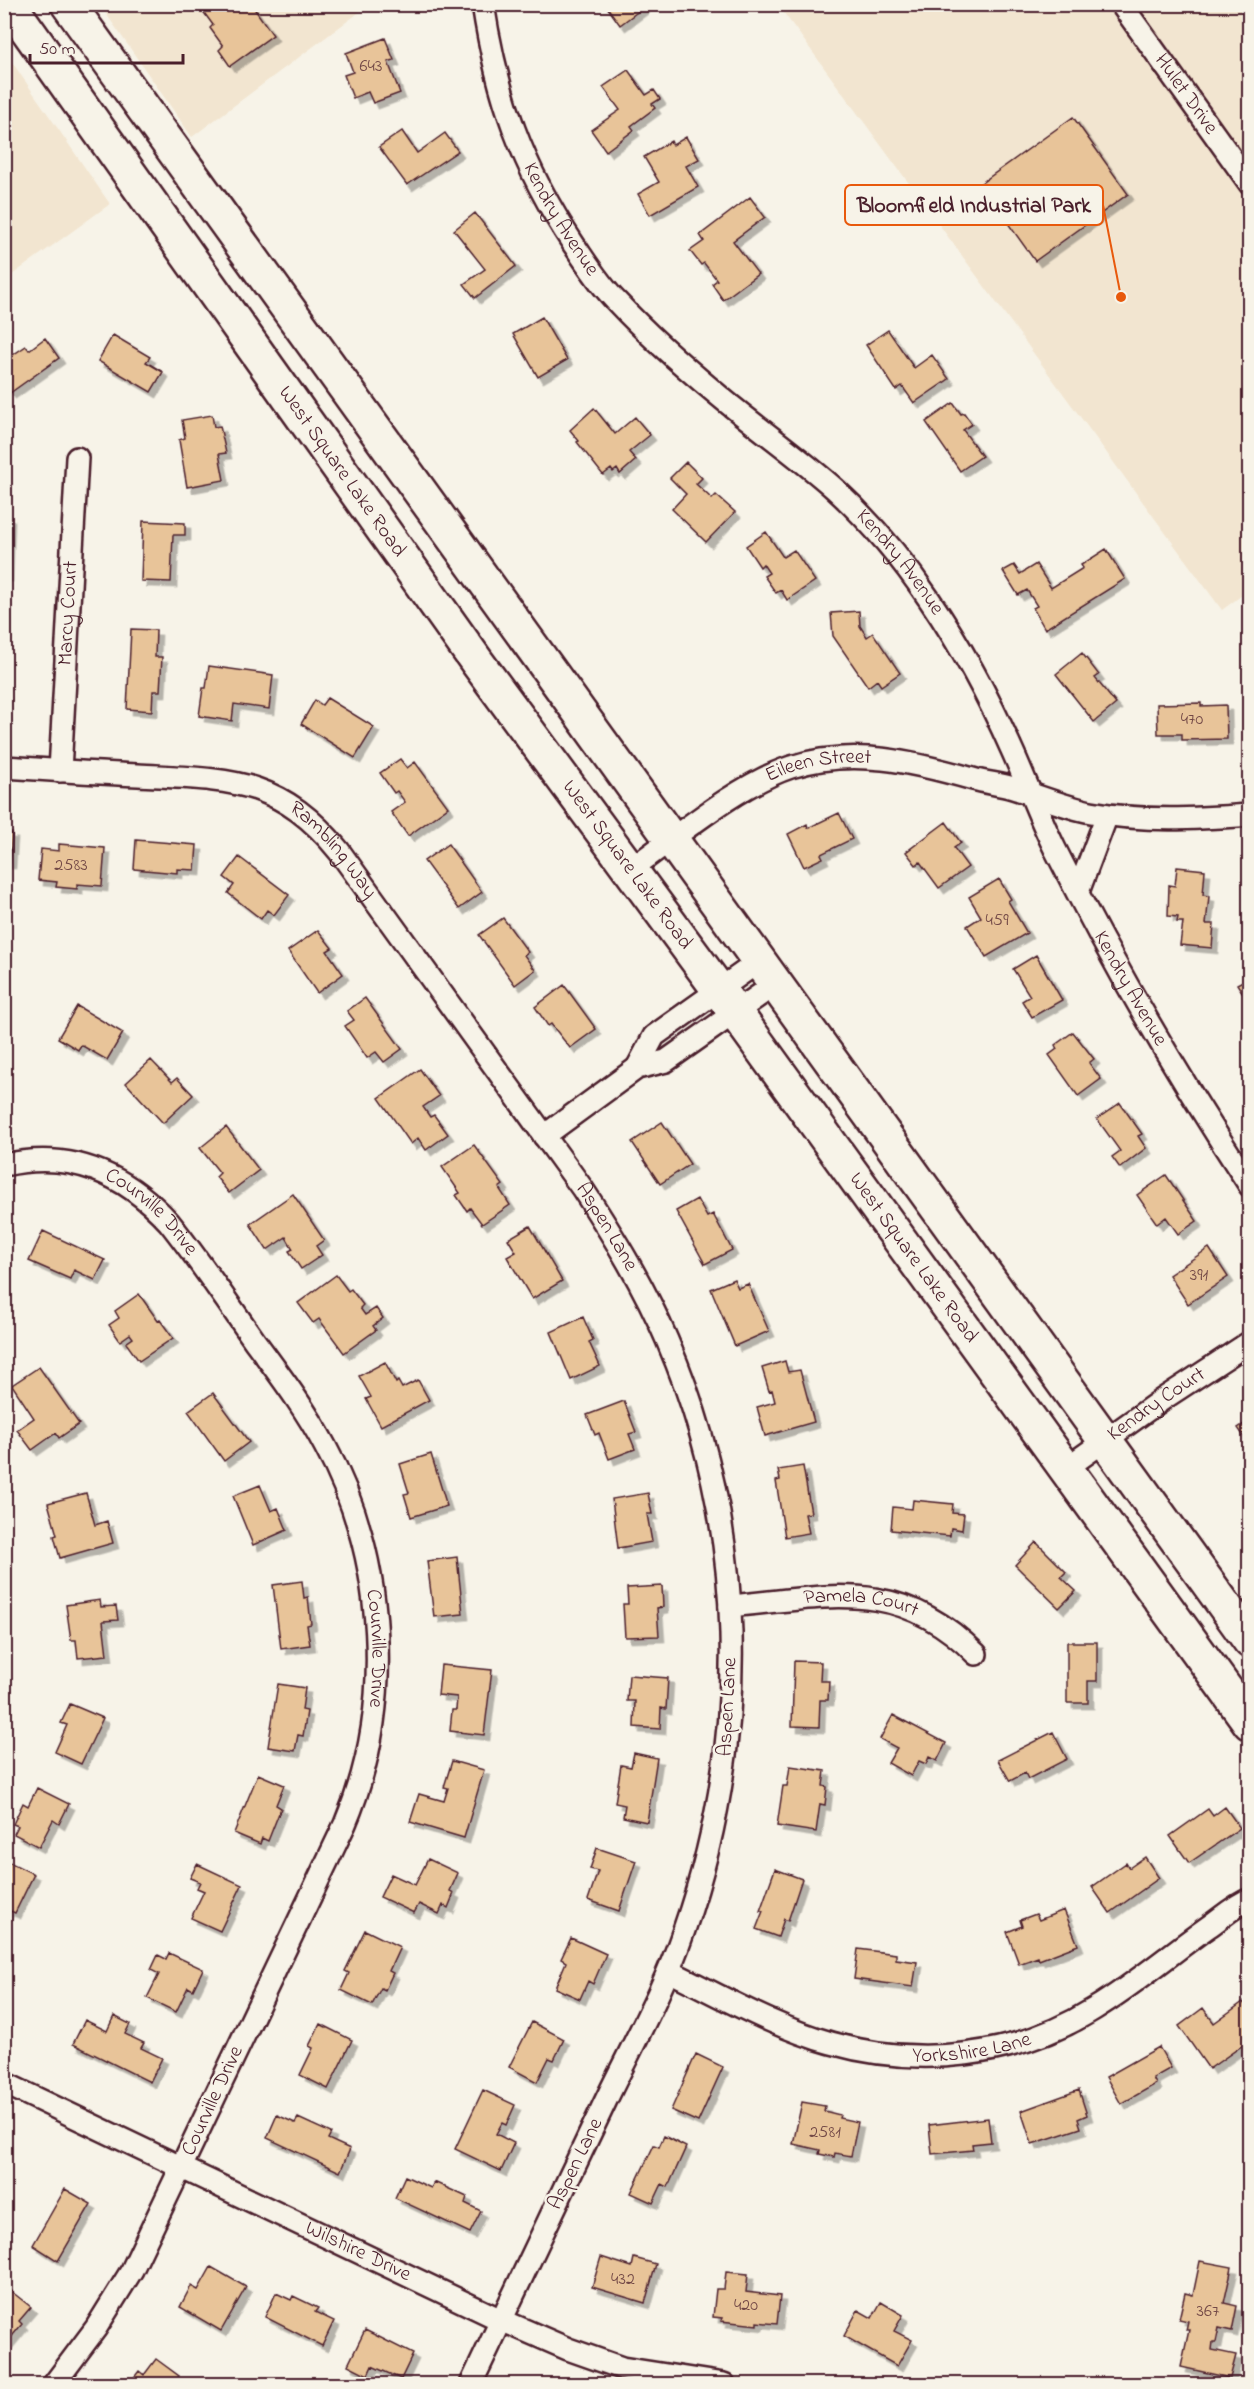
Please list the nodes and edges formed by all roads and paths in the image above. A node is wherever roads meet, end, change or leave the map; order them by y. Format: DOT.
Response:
graph roads {
  1 [pos="9,4"];
  2 [pos="68,4"];
  3 [pos="483,4"];
  4 [pos="1121,4"];
  5 [pos="1250,184"];
  6 [pos="77,458"];
  7 [pos="4,767"];
  8 [pos="60,771"];
  9 [pos="1030,794"];
  10 [pos="1107,814"];
  11 [pos="1250,815"];
  12 [pos="670,841"];
  13 [pos="631,869"];
  14 [pos="1078,892"];
  15 [pos="766,973"];
  16 [pos="727,1001"];
  17 [pos="544,1136"];
  18 [pos="4,1166"];
  19 [pos="1250,1186"];
  20 [pos="1250,1342"];
  21 [pos="1105,1441"];
  22 [pos="1065,1469"];
  23 [pos="730,1606"];
  24 [pos="1250,1641"];
  25 [pos="976,1654"];
  26 [pos="1250,1724"];
  27 [pos="1249,1898"];
  28 [pos="669,1971"];
  29 [pos="4,2083"];
  30 [pos="182,2167"];
  31 [pos="501,2320"];
  32 [pos="54,2385"];
  33 [pos="471,2385"];
  34 [pos="724,2385"];
  1 -- 13 [label="highway, West Square Lake Road"];
  2 -- 12 [label="highway"];
  3 -- 9 [label="street, Kendry Avenue"];
  4 -- 5 [label="street, Hulet Drive"];
  6 -- 8 [label="street, Marcy Court"];
  7 -- 8 [label="street, Rambling Way"];
  8 -- 17 [label="street, Rambling Way"];
  9 -- 10 [label="street, Eileen Street"];
  9 -- 12 [label="street, Eileen Street"];
  9 -- 14 [label="street, Kendry Avenue"];
  10 -- 11 [label="street, Eileen Street"];
  10 -- 14 [label="street"];
  12 -- 13 [label="street, Eileen Street"];
  12 -- 15 [label="highway"];
  13 -- 16 [label="highway, West Square Lake Road"];
  14 -- 19 [label="street, Kendry Avenue"];
  15 -- 16 [label="street"];
  15 -- 21 [label="highway"];
  16 -- 17 [label="street"];
  16 -- 22 [label="highway, West Square Lake Road"];
  17 -- 23 [label="street, Aspen Lane"];
  18 -- 30 [label="street, Courville Drive"];
  20 -- 21 [label="street, Kendry Court"];
  21 -- 22 [label="street, Kendry Court"];
  21 -- 24 [label="highway"];
  22 -- 26 [label="highway, West Square Lake Road"];
  23 -- 25 [label="street, Pamela Court"];
  23 -- 28 [label="street, Aspen Lane"];
  27 -- 28 [label="street, Yorkshire Lane"];
  28 -- 31 [label="street, Aspen Lane"];
  29 -- 30 [label="street, Wilshire Drive"];
  30 -- 31 [label="street, Wilshire Drive"];
  30 -- 32 [label="street, Courville Drive"];
  31 -- 33 [label="street, Aspen Lane"];
  31 -- 34 [label="street, Wilshire Drive"];
}
